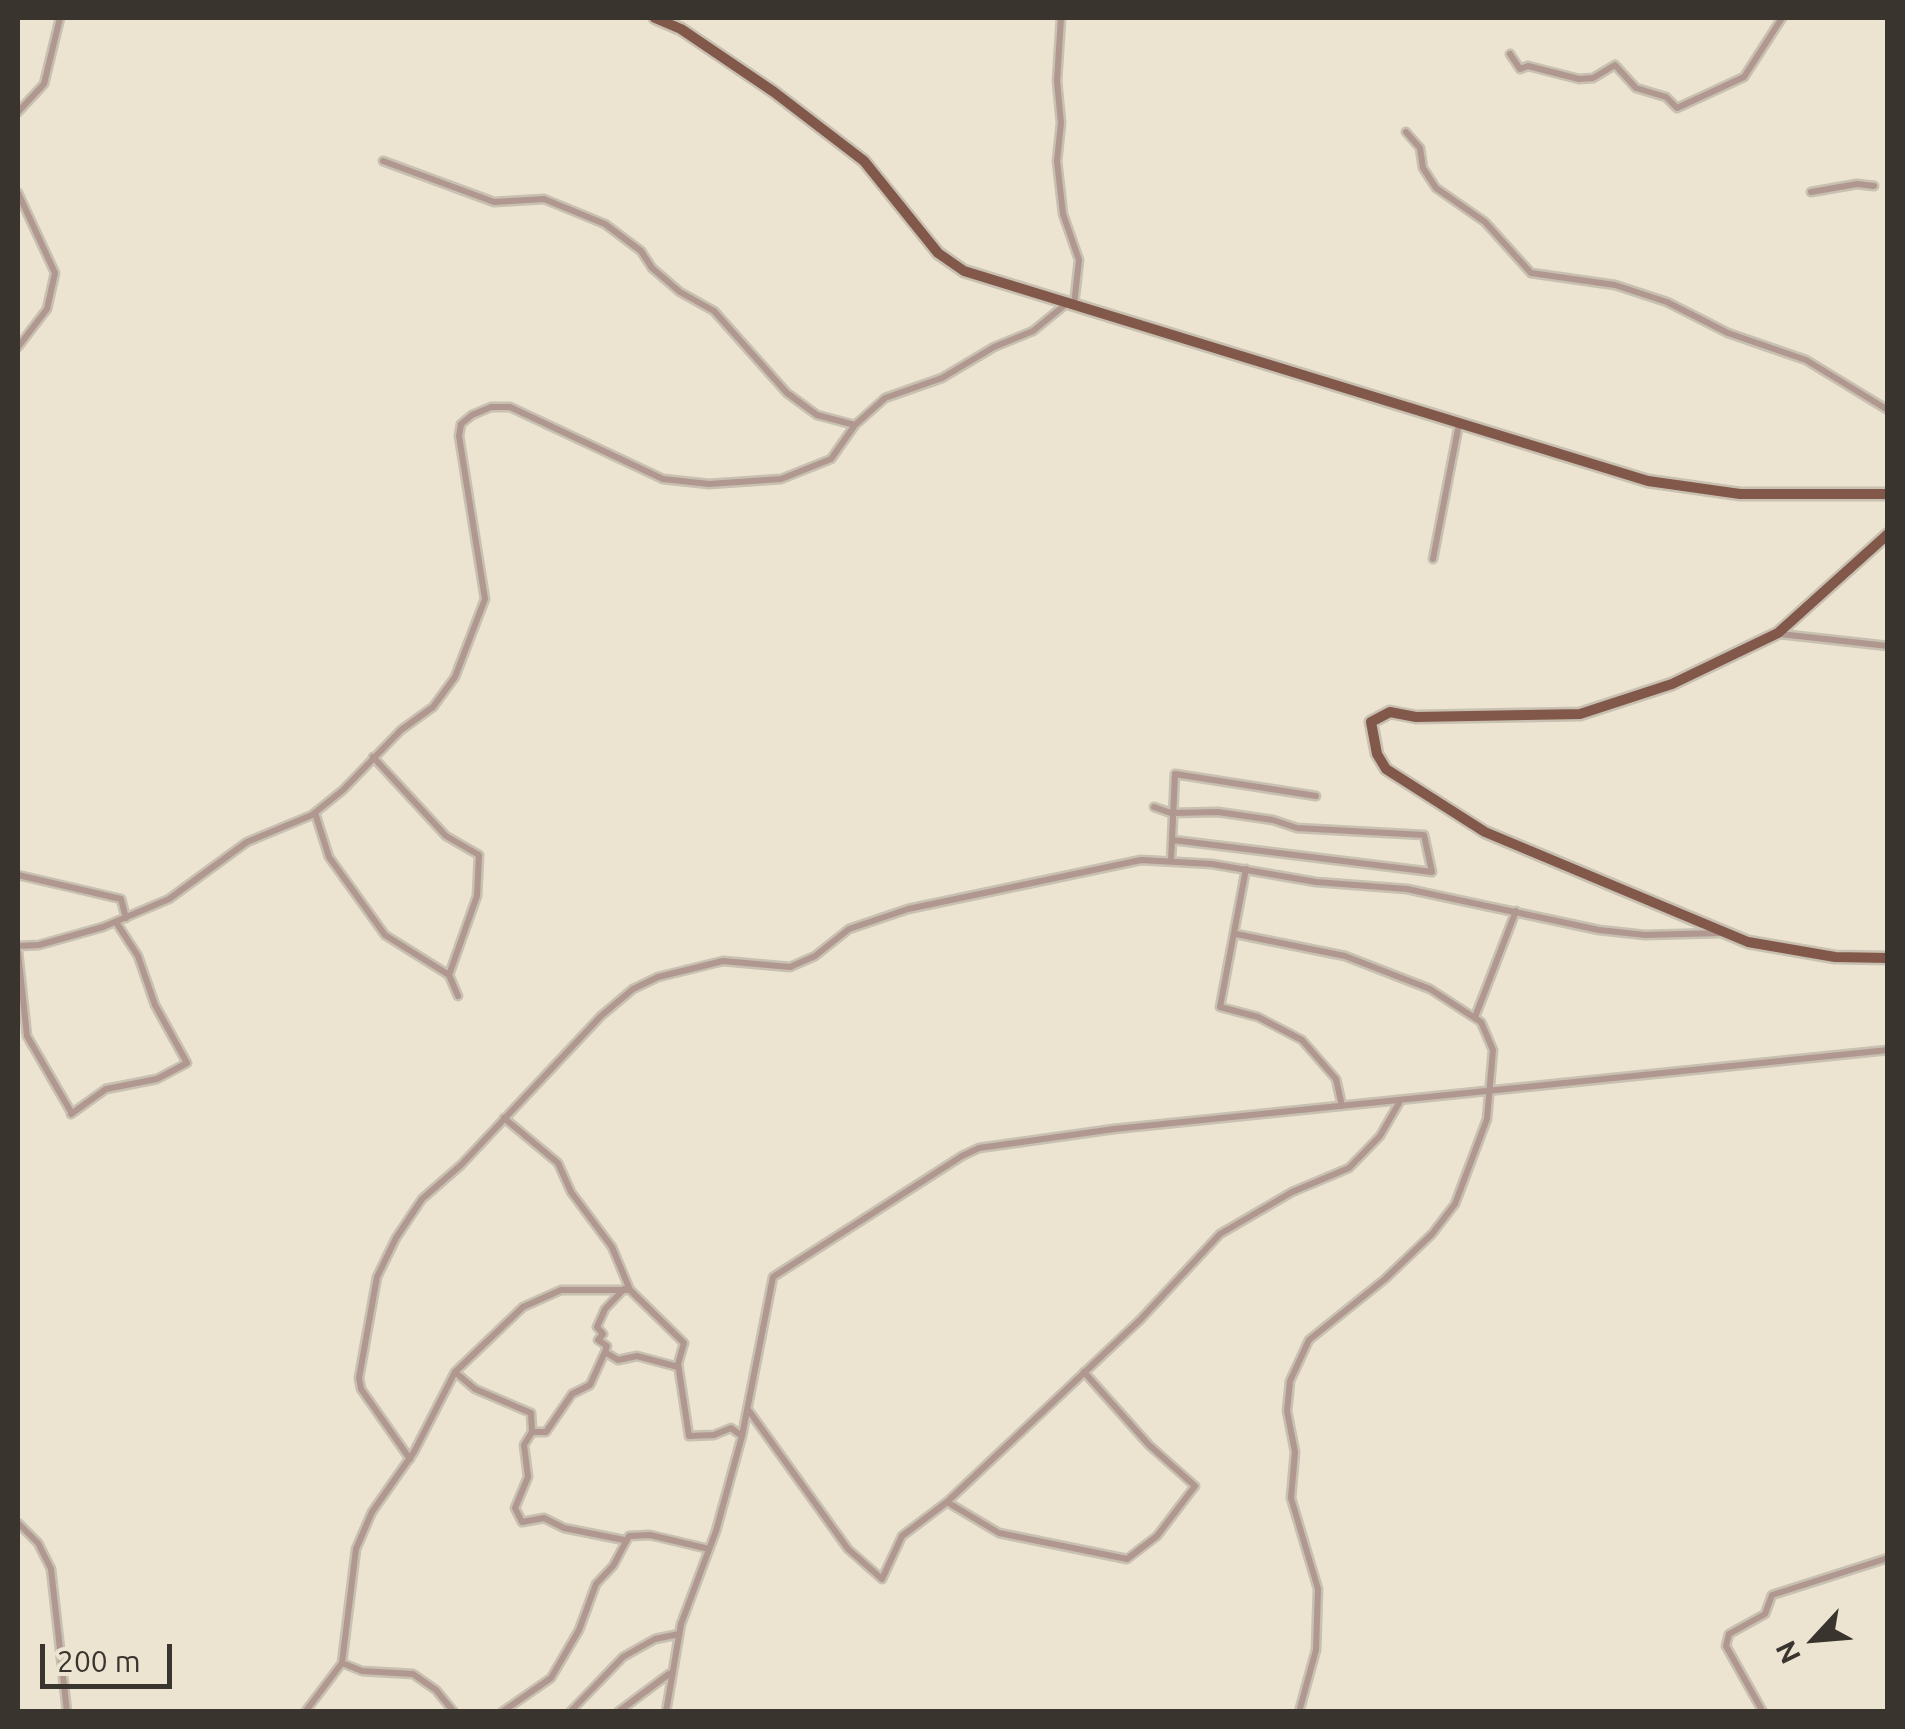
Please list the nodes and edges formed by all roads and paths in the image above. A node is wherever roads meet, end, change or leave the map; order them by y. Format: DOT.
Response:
graph roads {
  1 [pos="60,18"];
  2 [pos="655,18"];
  3 [pos="1061,18"];
  4 [pos="1782,18"];
  5 [pos="668,20"];
  6 [pos="1510,54"];
  7 [pos="18,112"];
  8 [pos="1406,132"];
  9 [pos="383,162"];
  10 [pos="1874,186"];
  11 [pos="1811,192"];
  12 [pos="18,194"];
  13 [pos="1070,305"];
  14 [pos="18,347"];
  15 [pos="1888,410"];
  16 [pos="1459,423"];
  17 [pos="856,425"];
  18 [pos="1888,494"];
  19 [pos="1888,534"];
  20 [pos="1433,560"];
  21 [pos="1778,634"];
  22 [pos="1888,646"];
  23 [pos="373,757"];
  24 [pos="1316,796"];
  25 [pos="1154,807"];
  26 [pos="315,813"];
  27 [pos="1171,814"];
  28 [pos="1173,840"];
  29 [pos="1171,861"];
  30 [pos="1246,870"];
  31 [pos="18,874"];
  32 [pos="1516,911"];
  33 [pos="126,918"];
  34 [pos="116,922"];
  35 [pos="1724,933"];
  36 [pos="1236,934"];
  37 [pos="18,949"];
  38 [pos="1888,958"];
  39 [pos="449,975"];
  40 [pos="458,996"];
  41 [pos="1475,1016"];
  42 [pos="1888,1050"];
  43 [pos="1490,1091"];
  44 [pos="1400,1102"];
  45 [pos="1342,1106"];
  46 [pos="504,1118"];
  47 [pos="627,1289"];
  48 [pos="605,1352"];
  49 [pos="678,1367"];
  50 [pos="456,1372"];
  51 [pos="1084,1372"];
  52 [pos="748,1411"];
  53 [pos="532,1432"];
  54 [pos="742,1436"];
  55 [pos="410,1459"];
  56 [pos="948,1502"];
  57 [pos="18,1523"];
  58 [pos="624,1540"];
  59 [pos="709,1550"];
  60 [pos="1888,1558"];
  61 [pos="678,1634"];
  62 [pos="342,1663"];
  63 [pos="670,1674"];
  64 [pos="664,1711"];
  65 [pos="67,1712"];
  66 [pos="306,1712"];
  67 [pos="454,1712"];
  68 [pos="502,1712"];
  69 [pos="570,1712"];
  70 [pos="618,1712"];
  71 [pos="1299,1712"];
  72 [pos="1763,1712"];
  1 -- 7 [label="street"];
  2 -- 5 [label="main road"];
  3 -- 13 [label="street"];
  4 -- 6 [label="street"];
  5 -- 13 [label="main road"];
  8 -- 15 [label="street"];
  9 -- 17 [label="street"];
  10 -- 11 [label="street"];
  12 -- 14 [label="street"];
  13 -- 16 [label="main road"];
  13 -- 17 [label="street"];
  16 -- 18 [label="main road"];
  16 -- 20 [label="street"];
  17 -- 23 [label="street"];
  19 -- 21 [label="main road"];
  21 -- 22 [label="street"];
  21 -- 35 [label="main road"];
  23 -- 26 [label="street"];
  23 -- 39 [label="street"];
  24 -- 27 [label="street"];
  25 -- 27 [label="street"];
  26 -- 33 [label="street"];
  26 -- 39 [label="street"];
  27 -- 28 [label="street"];
  27 -- 28 [label="street"];
  28 -- 29 [label="street"];
  29 -- 30 [label="street"];
  29 -- 46 [label="street"];
  30 -- 32 [label="street"];
  30 -- 36 [label="street"];
  31 -- 33 [label="street"];
  32 -- 35 [label="street"];
  32 -- 41 [label="street"];
  33 -- 34 [label="street"];
  34 -- 37 [label="street"];
  34 -- 37 [label="street"];
  35 -- 38 [label="main road"];
  36 -- 41 [label="street"];
  36 -- 45 [label="street"];
  39 -- 40 [label="street"];
  41 -- 43 [label="street"];
  42 -- 43 [label="street"];
  43 -- 44 [label="street"];
  43 -- 71 [label="street"];
  44 -- 45 [label="street"];
  44 -- 51 [label="street"];
  45 -- 52 [label="street"];
  46 -- 47 [label="street"];
  46 -- 55 [label="street"];
  47 -- 48 [label="street"];
  47 -- 49 [label="street"];
  47 -- 50 [label="street"];
  48 -- 49 [label="street"];
  48 -- 53 [label="street"];
  49 -- 54 [label="street"];
  50 -- 53 [label="street"];
  50 -- 55 [label="street"];
  51 -- 56 [label="street"];
  51 -- 56 [label="street"];
  52 -- 54 [label="street"];
  52 -- 56 [label="street"];
  53 -- 58 [label="street"];
  54 -- 59 [label="street"];
  55 -- 62 [label="street"];
  57 -- 65 [label="street"];
  58 -- 59 [label="street"];
  58 -- 68 [label="street"];
  59 -- 61 [label="street"];
  60 -- 72 [label="street"];
  61 -- 63 [label="street"];
  61 -- 69 [label="street"];
  62 -- 66 [label="street"];
  62 -- 67 [label="street"];
  63 -- 64 [label="street"];
  63 -- 70 [label="street"];
}
